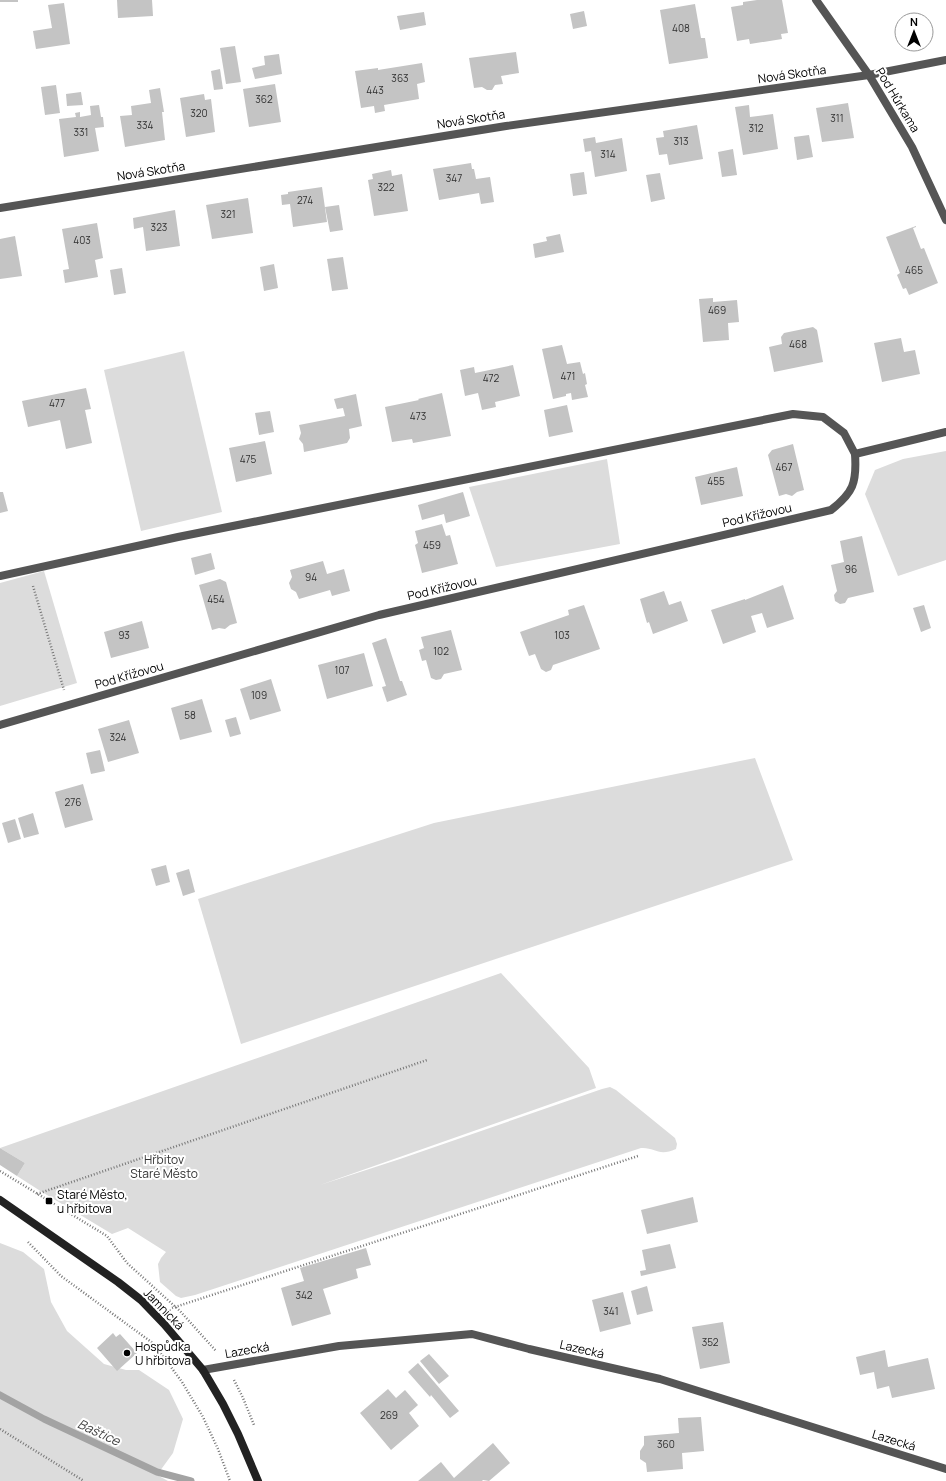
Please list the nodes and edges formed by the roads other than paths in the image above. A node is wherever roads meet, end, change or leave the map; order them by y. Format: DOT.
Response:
graph roads {
  1 [pos="816,0"];
  2 [pos="946,60"];
  3 [pos="869,75"];
  4 [pos="0,208"];
  5 [pos="946,220"];
  6 [pos="946,432"];
  7 [pos="855,454"];
  8 [pos="0,576"];
  9 [pos="0,725"];
  10 [pos="0,1200"];
  11 [pos="203,1370"];
  12 [pos="946,1469"];
  13 [pos="258,1481"];
  1 -- 3 [label="street, Pod Hůrkama"];
  2 -- 3 [label="street, Nová Skotňa"];
  3 -- 4 [label="street, Nová Skotňa"];
  3 -- 5 [label="street, Pod Hůrkama"];
  6 -- 7 [label="street"];
  7 -- 8 [label="street, Pod Křížovou"];
  7 -- 9 [label="street, Pod Křížovou"];
  10 -- 11 [label="main road, Jamnická"];
  11 -- 12 [label="street, Lazecká"];
  11 -- 13 [label="main road, Jamnická"];
}
